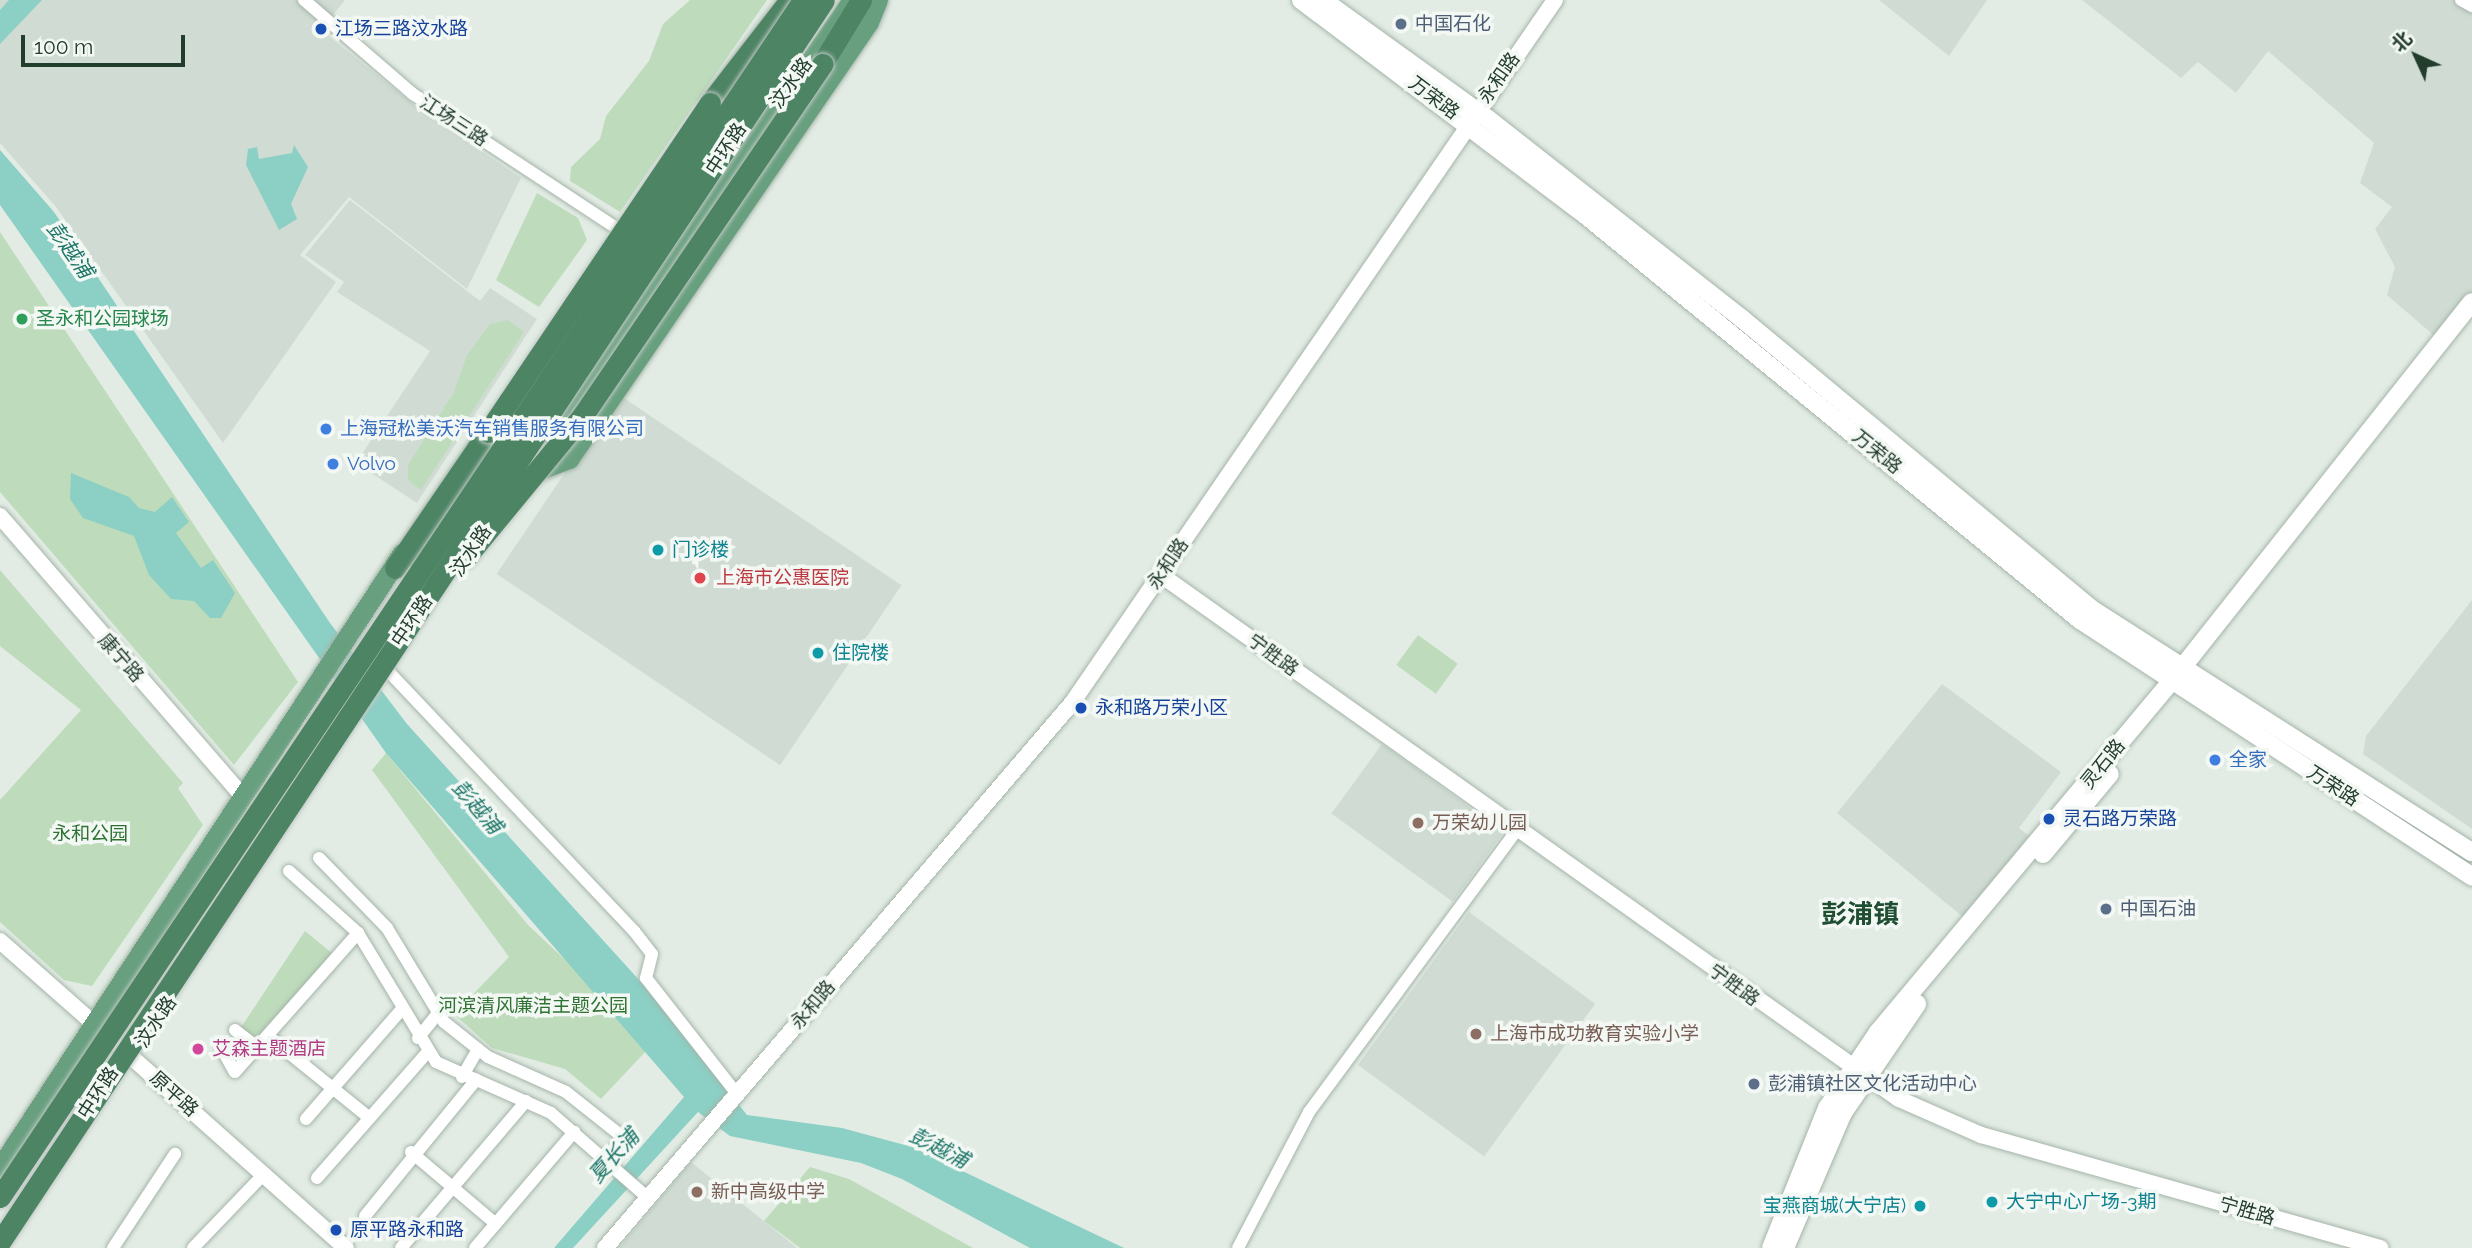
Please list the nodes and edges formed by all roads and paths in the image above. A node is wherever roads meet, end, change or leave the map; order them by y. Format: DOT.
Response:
graph roads {
  1 [pos="304,0"];
  2 [pos="790,0"];
  3 [pos="796,0"];
  4 [pos="803,0"];
  5 [pos="810,0"];
  6 [pos="824,0"];
  7 [pos="831,0"];
  8 [pos="852,0"];
  9 [pos="861,0"];
  10 [pos="878,0"];
  11 [pos="1300,0"];
  12 [pos="1322,0"];
  13 [pos="1555,0"];
  14 [pos="2461,0"];
  15 [pos="2472,6"];
  16 [pos="807,112"];
  17 [pos="1472,117"];
  18 [pos="760,127"];
  19 [pos="641,219"];
  20 [pos="615,227"];
  21 [pos="2472,302"];
  22 [pos="2472,315"];
  23 [pos="494,433"];
  24 [pos="492,476"];
  25 [pos="521,478"];
  26 [pos="0,516"];
  27 [pos="443,564"];
  28 [pos="395,568"];
  29 [pos="1161,575"];
  30 [pos="431,601"];
  31 [pos="382,666"];
  32 [pos="2180,679"];
  33 [pos="337,726"];
  34 [pos="244,798"];
  35 [pos="1517,830"];
  36 [pos="2472,852"];
  37 [pos="319,858"];
  38 [pos="260,866"];
  39 [pos="289,871"];
  40 [pos="2472,877"];
  41 [pos="220,897"];
  42 [pos="358,933"];
  43 [pos="0,941"];
  44 [pos="403,1008"];
  45 [pos="438,1013"];
  46 [pos="92,1023"];
  47 [pos="235,1030"];
  48 [pos="268,1035"];
  49 [pos="418,1038"];
  50 [pos="257,1047"];
  51 [pos="122,1048"];
  52 [pos="222,1049"];
  53 [pos="478,1049"];
  54 [pos="427,1053"];
  55 [pos="1858,1073"];
  56 [pos="462,1077"];
  57 [pos="476,1080"];
  58 [pos="333,1087"];
  59 [pos="737,1094"];
  60 [pos="526,1101"];
  61 [pos="367,1116"];
  62 [pos="306,1119"];
  63 [pos="574,1132"];
  64 [pos="411,1152"];
  65 [pos="175,1154"];
  66 [pos="605,1159"];
  67 [pos="0,1167"];
  68 [pos="264,1174"];
  69 [pos="317,1178"];
  70 [pos="452,1188"];
  71 [pos="643,1193"];
  72 [pos="0,1198"];
  73 [pos="0,1210"];
  74 [pos="365,1216"];
  75 [pos="496,1224"];
  76 [pos="0,1229"];
  77 [pos="0,1242"];
  78 [pos="7,1248"];
  79 [pos="113,1248"];
  80 [pos="193,1248"];
  81 [pos="346,1248"];
  82 [pos="401,1248"];
  83 [pos="475,1248"];
  84 [pos="605,1248"];
  85 [pos="1238,1248"];
  86 [pos="1771,1248"];
  87 [pos="1785,1248"];
  88 [pos="2380,1248"];
  1 -- 20 [label="street, 江场三路"];
  2 -- 23 [label="highway, bridge"];
  3 -- 19 [label="main road"];
  4 -- 72 [label="highway, 中环路, bridge"];
  5 -- 24 [label="main road"];
  6 -- 30 [label="highway, 中环路, bridge"];
  7 -- 27 [label="main road"];
  8 -- 18 [label="main road, 汶水路"];
  9 -- 30 [label="highway, bridge"];
  10 -- 16 [label="main road"];
  11 -- 17 [label="main road, 万荣路"];
  12 -- 17 [label="main road, 万荣路"];
  13 -- 17 [label="street, 永和路"];
  14 -- 15 [label="street"];
  16 -- 18 [label="main road"];
  16 -- 25 [label="main road"];
  17 -- 29 [label="street, 永和路"];
  17 -- 32 [label="main road, 万荣路"];
  18 -- 25 [label="main road, 汶水路"];
  19 -- 20 [label="main road"];
  19 -- 23 [label="main road"];
  20 -- 28 [label="main road"];
  21 -- 32 [label="main road, 灵石路"];
  22 -- 32 [label="main road, 灵石路"];
  23 -- 24 [label="main road"];
  23 -- 28 [label="highway"];
  24 -- 31 [label="main road"];
  25 -- 30 [label="main road, 汶水路"];
  26 -- 34 [label="street, 康宁路"];
  27 -- 30 [label="main road"];
  27 -- 31 [label="main road"];
  28 -- 34 [label="main road"];
  29 -- 35 [label="street, 宁胜路"];
  29 -- 59 [label="street, 永和路"];
  30 -- 31 [label="main road, 汶水路"];
  30 -- 77 [label="highway, 中环路, bridge"];
  31 -- 33 [label="main road, 汶水路"];
  31 -- 33 [label="main road"];
  31 -- 59 [label="street"];
  32 -- 36 [label="main road, 万荣路"];
  32 -- 40 [label="main road, 万荣路"];
  32 -- 55 [label="main road, 灵石路"];
  33 -- 38 [label="main road, 汶水路"];
  33 -- 41 [label="main road, 汶水路"];
  33 -- 51 [label="main road, 汶水路"];
  34 -- 46 [label="main road"];
  35 -- 55 [label="street, 宁胜路"];
  35 -- 85 [label="street"];
  37 -- 45 [label="street"];
  38 -- 41 [label="main road"];
  38 -- 51 [label="main road, 汶水路"];
  39 -- 42 [label="street"];
  41 -- 51 [label="main road, 汶水路"];
  42 -- 44 [label="street"];
  42 -- 48 [label="street"];
  43 -- 46 [label="street, 原平路"];
  44 -- 49 [label="street"];
  44 -- 58 [label="street"];
  45 -- 49 [label="street"];
  45 -- 53 [label="street"];
  46 -- 51 [label="street, 原平路"];
  46 -- 67 [label="main road"];
  47 -- 50 [label="street"];
  48 -- 50 [label="street"];
  48 -- 58 [label="street"];
  49 -- 54 [label="street"];
  50 -- 52 [label="street"];
  51 -- 68 [label="street, 原平路"];
  51 -- 73 [label="main road, 汶水路"];
  51 -- 76 [label="main road, 汶水路"];
  51 -- 78 [label="main road, 汶水路"];
  53 -- 56 [label="street"];
  53 -- 66 [label="street"];
  54 -- 56 [label="street"];
  54 -- 61 [label="street"];
  55 -- 86 [label="main road, 灵石路"];
  55 -- 87 [label="main road, 灵石路"];
  55 -- 88 [label="street, 宁胜路"];
  56 -- 57 [label="street"];
  57 -- 60 [label="street"];
  57 -- 64 [label="street"];
  58 -- 61 [label="street"];
  58 -- 62 [label="street"];
  59 -- 71 [label="street, 永和路"];
  60 -- 63 [label="street"];
  60 -- 70 [label="street"];
  61 -- 69 [label="street"];
  63 -- 66 [label="street"];
  63 -- 75 [label="street"];
  64 -- 70 [label="street"];
  64 -- 74 [label="street"];
  65 -- 79 [label="street"];
  66 -- 71 [label="street"];
  68 -- 80 [label="street"];
  68 -- 81 [label="street, 原平路"];
  70 -- 75 [label="street"];
  70 -- 82 [label="street"];
  71 -- 84 [label="street"];
  75 -- 83 [label="street"];
}
